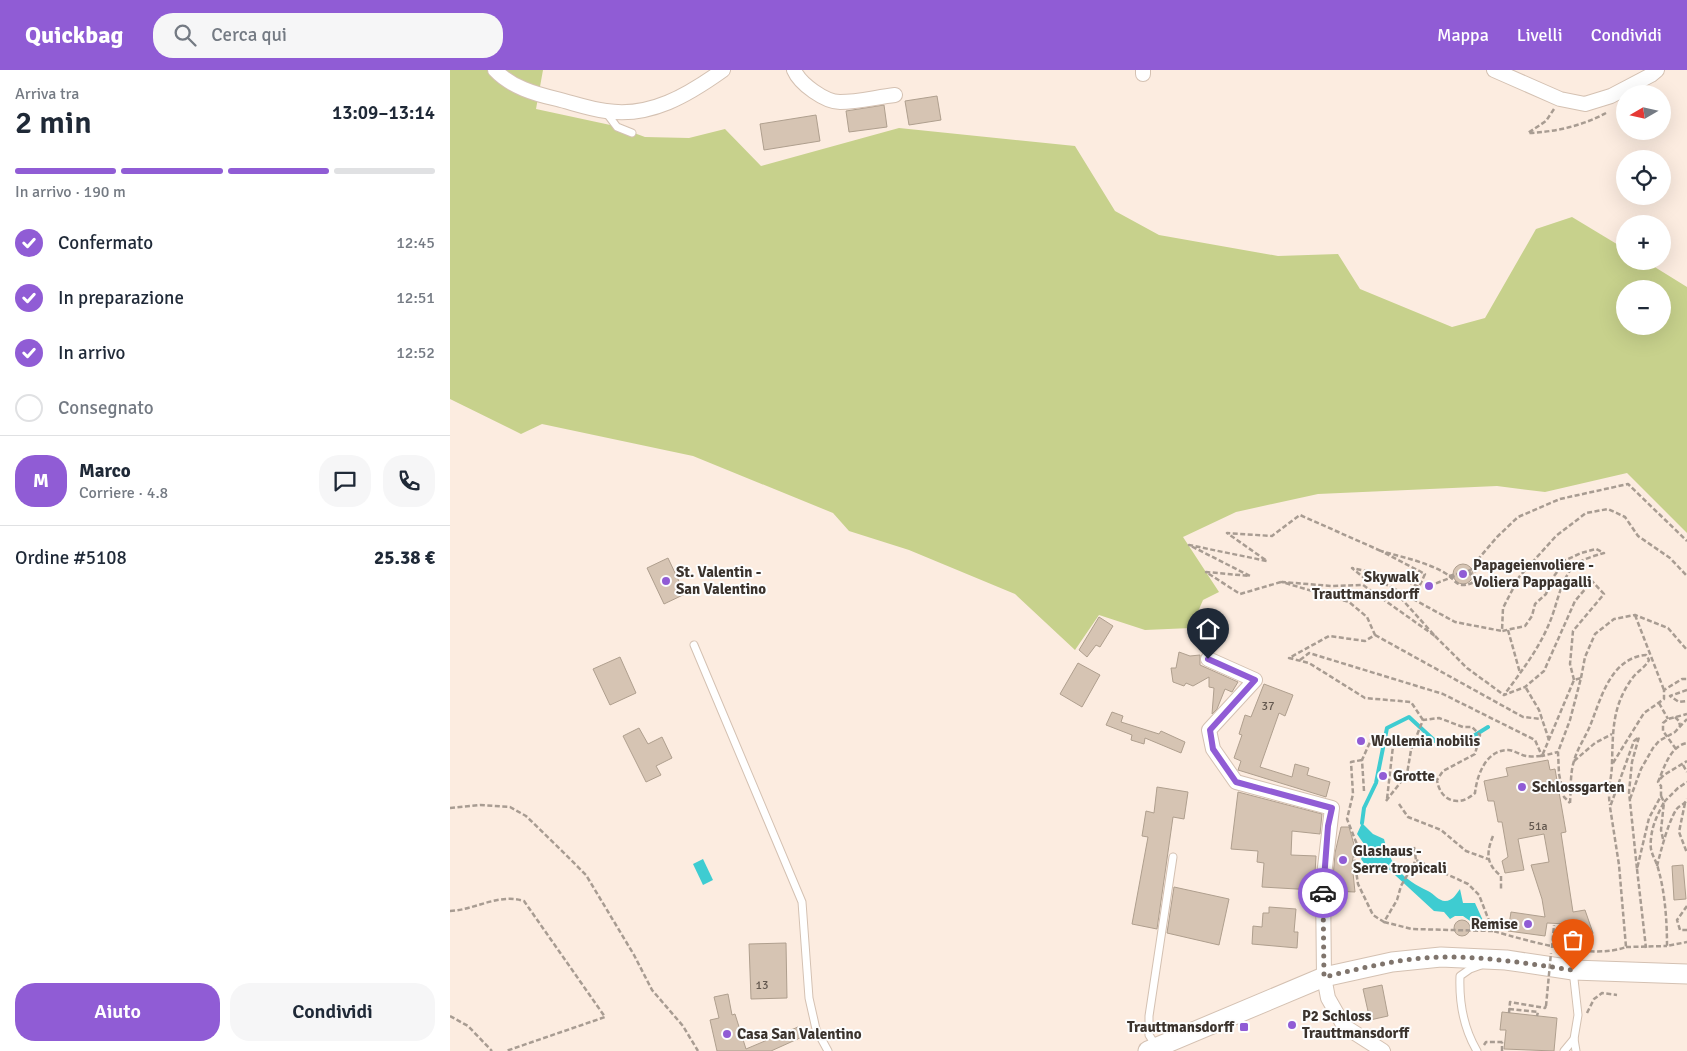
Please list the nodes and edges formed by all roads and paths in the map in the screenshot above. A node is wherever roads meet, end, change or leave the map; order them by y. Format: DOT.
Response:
graph roads {
  1 [pos="495,70"];
  2 [pos="722,70"];
  3 [pos="794,70"];
  4 [pos="1494,70"];
  5 [pos="1657,70"];
  6 [pos="894,95"];
  7 [pos="1560,99"];
  8 [pos="1611,110"];
  9 [pos="605,111"];
  10 [pos="632,133"];
  11 [pos="1687,541"];
  12 [pos="1381,551"];
  13 [pos="1474,564"];
  14 [pos="1469,571"];
  15 [pos="1448,576"];
  16 [pos="1687,576"];
  17 [pos="1282,582"];
  18 [pos="1390,586"];
  19 [pos="1430,586"];
  20 [pos="1635,615"];
  21 [pos="1508,630"];
  22 [pos="1502,631"];
  23 [pos="1375,635"];
  24 [pos="1435,636"];
  25 [pos="694,645"];
  26 [pos="1687,650"];
  27 [pos="1208,659"];
  28 [pos="1299,660"];
  29 [pos="1520,674"];
  30 [pos="1581,678"];
  31 [pos="1687,679"];
  32 [pos="1574,680"];
  33 [pos="1525,687"];
  34 [pos="1664,690"];
  35 [pos="1687,690"];
  36 [pos="1504,695"];
  37 [pos="1687,700"];
  38 [pos="1659,702"];
  39 [pos="1687,714"];
  40 [pos="1674,717"];
  41 [pos="1542,719"];
  42 [pos="1668,719"];
  43 [pos="1687,719"];
  44 [pos="1423,720"];
  45 [pos="1680,726"];
  46 [pos="1612,734"];
  47 [pos="1668,735"];
  48 [pos="1550,741"];
  49 [pos="1686,743"];
  50 [pos="1676,750"];
  51 [pos="1558,752"];
  52 [pos="1542,756"];
  53 [pos="1362,760"];
  54 [pos="1687,761"];
  55 [pos="1573,762"];
  56 [pos="1682,764"];
  57 [pos="1612,765"];
  58 [pos="1687,772"];
  59 [pos="1658,782"];
  60 [pos="1687,782"];
  61 [pos="1364,792"];
  62 [pos="1661,796"];
  63 [pos="1630,800"];
  64 [pos="1686,801"];
  65 [pos="1664,802"];
  66 [pos="1399,804"];
  67 [pos="1610,807"];
  68 [pos="450,808"];
  69 [pos="1493,836"];
  70 [pos="1663,841"];
  71 [pos="1414,847"];
  72 [pos="1687,853"];
  73 [pos="1173,857"];
  74 [pos="1488,859"];
  75 [pos="1416,860"];
  76 [pos="1657,866"];
  77 [pos="1637,868"];
  78 [pos="1501,888"];
  79 [pos="1687,906"];
  80 [pos="450,912"];
  81 [pos="1384,922"];
  82 [pos="1554,925"];
  83 [pos="1687,930"];
  84 [pos="1493,931"];
  85 [pos="1687,942"];
  86 [pos="1668,946"];
  87 [pos="1552,947"];
  88 [pos="1626,947"];
  89 [pos="1646,948"];
  90 [pos="1551,953"];
  91 [pos="1495,960"];
  92 [pos="1573,970"];
  93 [pos="1687,974"];
  94 [pos="1324,977"];
  95 [pos="1617,995"];
  96 [pos="1509,1009"];
  97 [pos="1509,1013"];
  98 [pos="1538,1014"];
  99 [pos="450,1016"];
  100 [pos="1576,1026"];
  101 [pos="1574,1039"];
  102 [pos="1154,1050"];
  103 [pos="492,1051"];
  104 [pos="506,1051"];
  105 [pos="698,1051"];
  106 [pos="828,1051"];
  107 [pos="1383,1051"];
  108 [pos="1476,1051"];
  109 [pos="1481,1051"];
  110 [pos="1502,1051"];
  111 [pos="1564,1051"];
  112 [pos="1576,1051"];
  1 -- 9 [label="street"];
  2 -- 9 [label="street"];
  3 -- 6 [label="street"];
  4 -- 7 [label="street"];
  5 -- 7 [label="street"];
  7 -- 8 [label="path"];
  9 -- 10 [label="lane"];
  11 -- 13 [label="path"];
  12 -- 15 [label="path"];
  12 -- 17 [label="path"];
  12 -- 18 [label="path"];
  13 -- 14 [label="path"];
  13 -- 15 [label="path"];
  14 -- 15 [label="path"];
  14 -- 19 [label="path, bridge"];
  16 -- 22 [label="path"];
  17 -- 23 [label="path"];
  17 -- 24 [label="path"];
  18 -- 22 [label="path"];
  18 -- 24 [label="path"];
  20 -- 26 [label="path"];
  20 -- 30 [label="path"];
  20 -- 34 [label="path"];
  21 -- 22 [label="path"];
  21 -- 29 [label="path"];
  21 -- 29 [label="path"];
  23 -- 28 [label="path"];
  23 -- 41 [label="path"];
  24 -- 36 [label="path"];
  25 -- 106 [label="lane"];
  27 -- 94 [label="street"];
  28 -- 44 [label="path"];
  28 -- 52 [label="path"];
  29 -- 36 [label="path"];
  30 -- 32 [label="path"];
  30 -- 51 [label="path"];
  31 -- 34 [label="path"];
  32 -- 33 [label="path"];
  32 -- 48 [label="path"];
  33 -- 36 [label="path"];
  33 -- 41 [label="path"];
  34 -- 38 [label="path"];
  35 -- 37 [label="path"];
  38 -- 42 [label="path"];
  38 -- 57 [label="path"];
  39 -- 40 [label="path"];
  40 -- 42 [label="path"];
  40 -- 45 [label="path"];
  41 -- 48 [label="path"];
  42 -- 47 [label="path"];
  43 -- 45 [label="path"];
  44 -- 52 [label="path"];
  44 -- 53 [label="path"];
  45 -- 47 [label="path"];
  46 -- 55 [label="path"];
  46 -- 55 [label="path"];
  46 -- 57 [label="path"];
  47 -- 50 [label="path"];
  47 -- 63 [label="path"];
  48 -- 52 [label="path"];
  49 -- 50 [label="path"];
  50 -- 59 [label="path"];
  51 -- 52 [label="path"];
  51 -- 55 [label="path"];
  53 -- 61 [label="path"];
  53 -- 81 [label="path"];
  54 -- 56 [label="path"];
  56 -- 58 [label="path"];
  56 -- 59 [label="path"];
  57 -- 67 [label="path"];
  59 -- 62 [label="path"];
  60 -- 65 [label="path"];
  62 -- 65 [label="path"];
  62 -- 77 [label="path"];
  63 -- 67 [label="path"];
  63 -- 77 [label="path"];
  64 -- 70 [label="path"];
  64 -- 72 [label="path"];
  65 -- 70 [label="path"];
  65 -- 76 [label="path"];
  66 -- 74 [label="path"];
  67 -- 88 [label="path"];
  68 -- 105 [label="path"];
  69 -- 74 [label="path"];
  70 -- 76 [label="path"];
  71 -- 75 [label="path"];
  73 -- 102 [label="lane"];
  74 -- 78 [label="path"];
  75 -- 81 [label="path"];
  75 -- 84 [label="path"];
  76 -- 86 [label="path"];
  77 -- 89 [label="path"];
  79 -- 83 [label="path"];
  80 -- 104 [label="path"];
  81 -- 84 [label="path"];
  82 -- 87 [label="path"];
  84 -- 87 [label="path"];
  85 -- 86 [label="path"];
  86 -- 89 [label="path"];
  87 -- 88 [label="path"];
  88 -- 89 [label="path"];
  90 -- 96 [label="path, bridge"];
  91 -- 92 [label="main road"];
  91 -- 94 [label="main road"];
  91 -- 108 [label="lane"];
  92 -- 93 [label="main road"];
  92 -- 100 [label="lane"];
  94 -- 102 [label="main road"];
  94 -- 107 [label="street"];
  95 -- 100 [label="path"];
  96 -- 97 [label="path"];
  96 -- 98 [label="path"];
  99 -- 103 [label="path"];
  100 -- 101 [label="lane"];
  101 -- 111 [label="lane"];
  101 -- 112 [label="lane"];
  109 -- 110 [label="path"];
}
